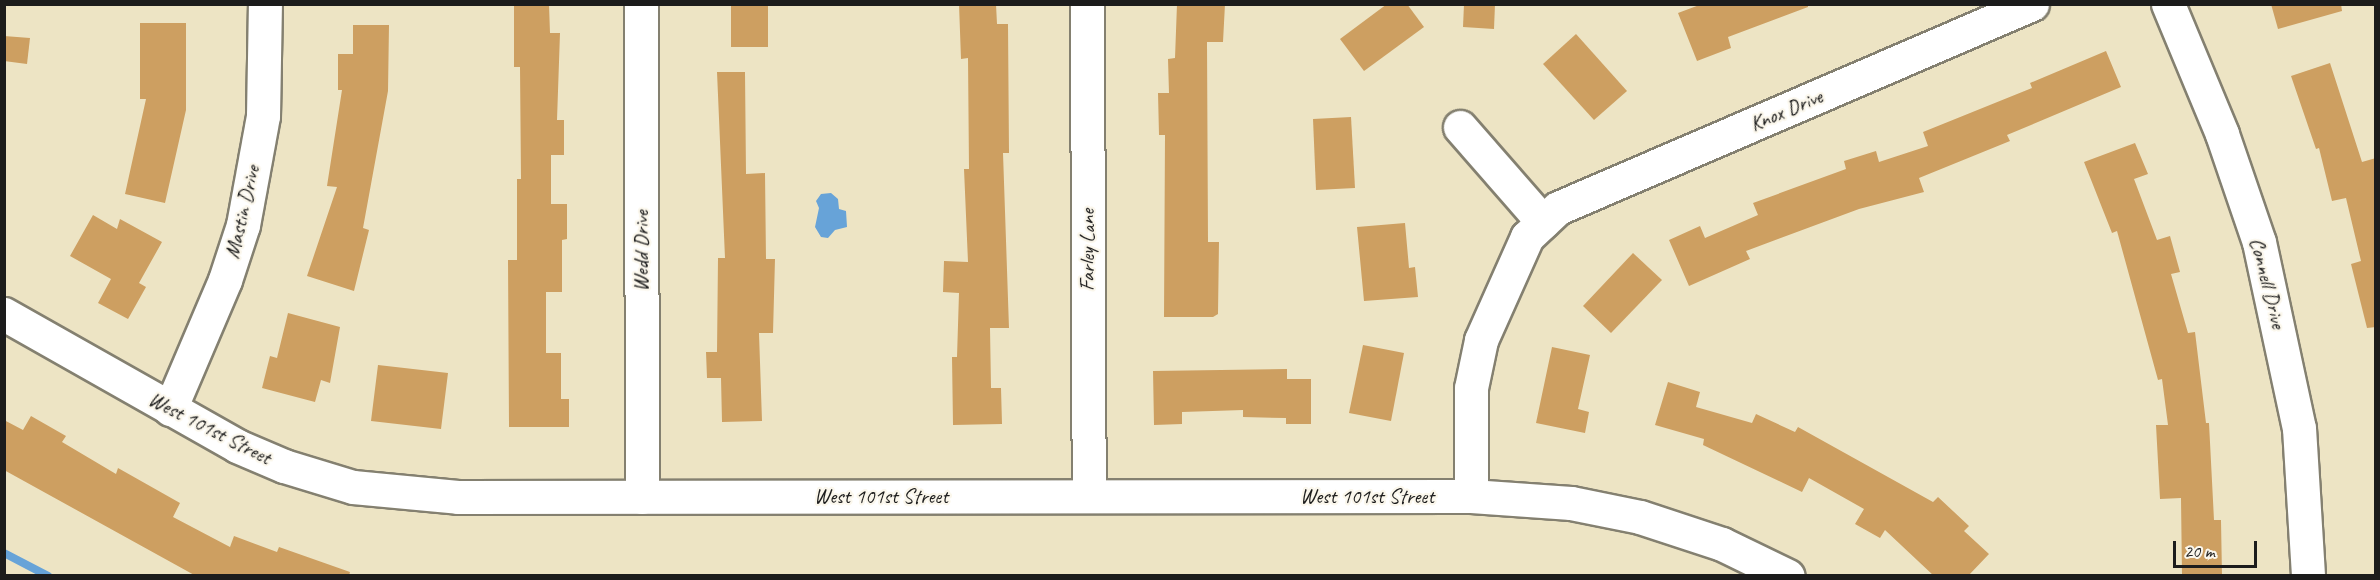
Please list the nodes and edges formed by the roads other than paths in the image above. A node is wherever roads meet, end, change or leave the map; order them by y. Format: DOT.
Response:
graph roads {
  1 [pos="265,4"];
  2 [pos="641,4"];
  3 [pos="1087,4"];
  4 [pos="2032,4"];
  5 [pos="2168,4"];
  6 [pos="1460,127"];
  7 [pos="1543,222"];
  8 [pos="4,314"];
  9 [pos="170,409"];
  10 [pos="1089,496"];
  11 [pos="1471,496"];
  12 [pos="642,497"];
  13 [pos="1788,576"];
  14 [pos="2308,576"];
  1 -- 9 [label="street, Mastin Drive"];
  2 -- 12 [label="street, Wedd Drive"];
  3 -- 10 [label="street, Farley Lane"];
  4 -- 7 [label="street, Knox Drive"];
  5 -- 14 [label="street, Connell Drive"];
  6 -- 7 [label="street"];
  7 -- 11 [label="street, Knox Drive"];
  8 -- 9 [label="street, West 101st Street"];
  9 -- 12 [label="street, West 101st Street"];
  10 -- 11 [label="street, West 101st Street"];
  10 -- 12 [label="street, West 101st Street"];
  11 -- 13 [label="street, West 101st Street"];
}
